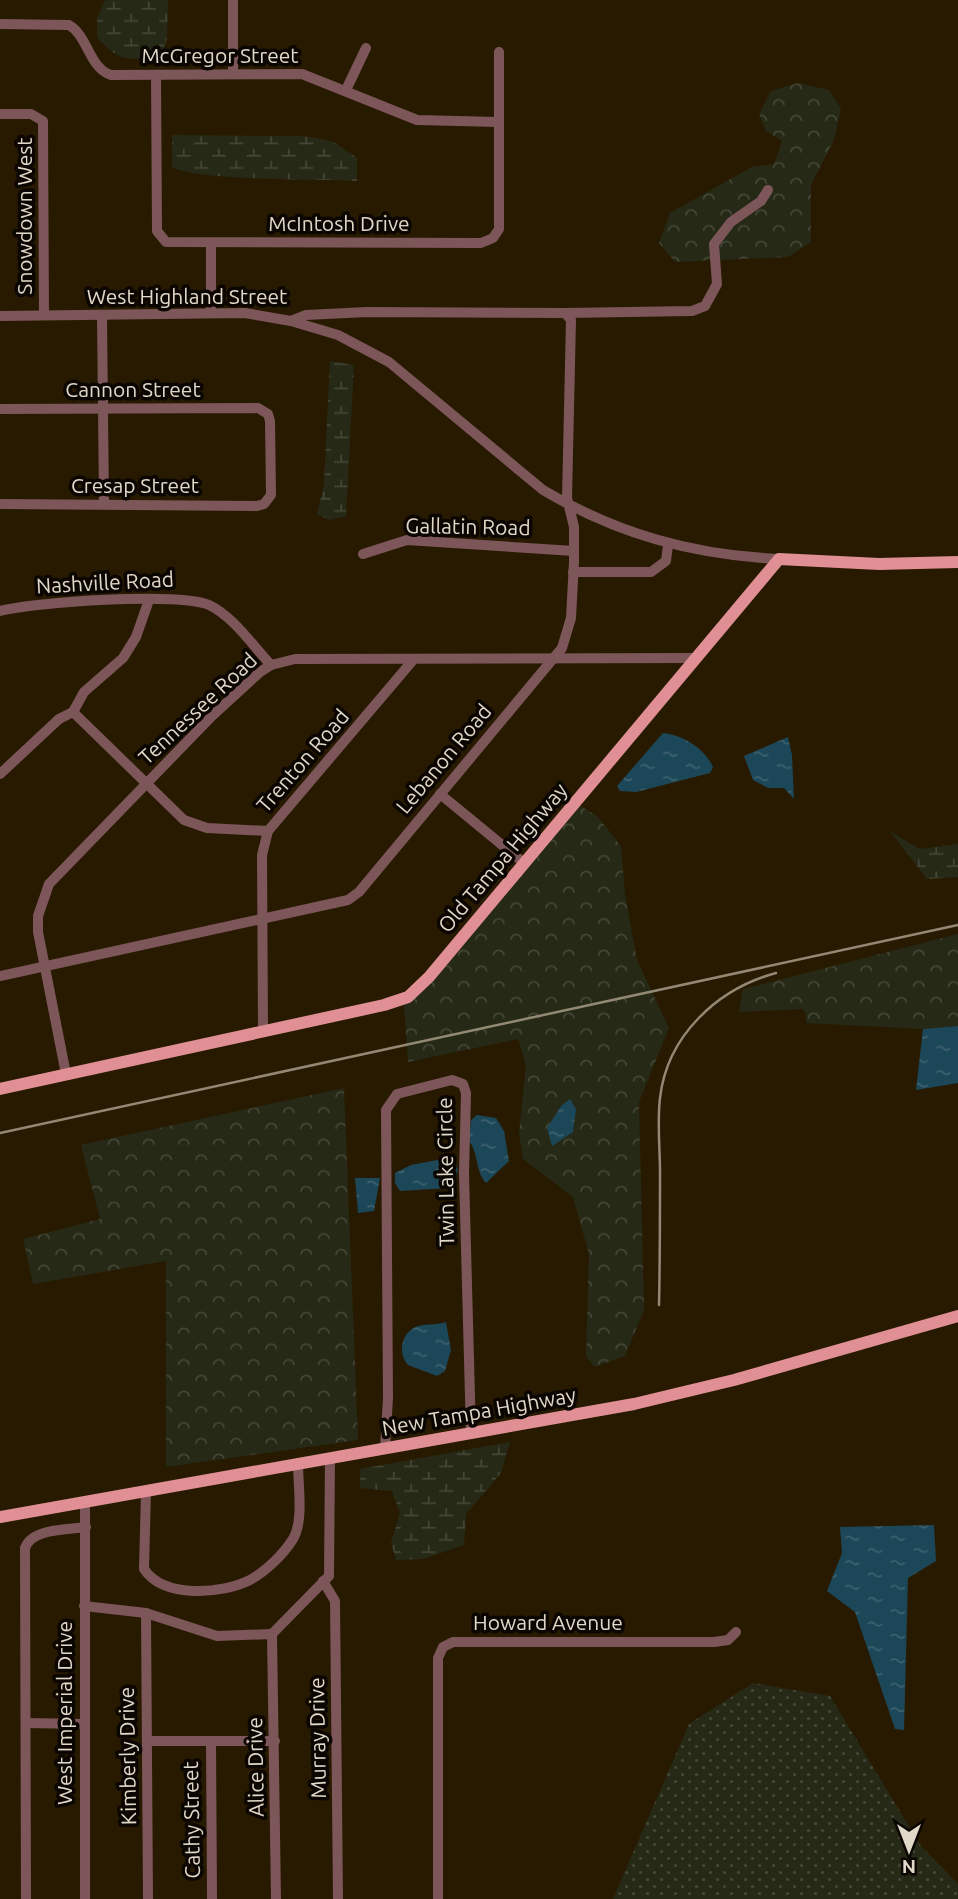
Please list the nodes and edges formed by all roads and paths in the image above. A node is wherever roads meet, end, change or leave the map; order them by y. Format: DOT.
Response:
graph roads {
  1 [pos="233,0"];
  2 [pos="0,24"];
  3 [pos="366,48"];
  4 [pos="499,52"];
  5 [pos="233,74"];
  6 [pos="156,75"];
  7 [pos="346,90"];
  8 [pos="0,114"];
  9 [pos="498,122"];
  10 [pos="768,190"];
  11 [pos="211,244"];
  12 [pos="211,312"];
  13 [pos="565,313"];
  14 [pos="44,315"];
  15 [pos="0,316"];
  16 [pos="102,316"];
  17 [pos="291,321"];
  18 [pos="0,409"];
  19 [pos="104,409"];
  20 [pos="268,499"];
  21 [pos="0,504"];
  22 [pos="104,504"];
  23 [pos="572,507"];
  24 [pos="668,545"];
  25 [pos="574,551"];
  26 [pos="363,554"];
  27 [pos="779,559"];
  28 [pos="958,562"];
  29 [pos="573,572"];
  30 [pos="149,600"];
  31 [pos="0,611"];
  32 [pos="695,658"];
  33 [pos="414,659"];
  34 [pos="554,659"];
  35 [pos="271,665"];
  36 [pos="73,712"];
  37 [pos="0,774"];
  38 [pos="145,784"];
  39 [pos="440,794"];
  40 [pos="268,831"];
  41 [pos="524,863"];
  42 [pos="262,920"];
  43 [pos="43,967"];
  44 [pos="0,976"];
  45 [pos="262,1030"];
  46 [pos="66,1074"];
  47 [pos="0,1089"];
  48 [pos="958,1316"];
  49 [pos="471,1434"];
  50 [pos="385,1448"];
  51 [pos="330,1458"];
  52 [pos="298,1464"];
  53 [pos="146,1492"];
  54 [pos="85,1503"];
  55 [pos="0,1517"];
  56 [pos="86,1527"];
  57 [pos="323,1581"];
  58 [pos="84,1606"];
  59 [pos="146,1613"];
  60 [pos="736,1632"];
  61 [pos="272,1634"];
  62 [pos="26,1723"];
  63 [pos="84,1724"];
  64 [pos="147,1741"];
  65 [pos="211,1741"];
  66 [pos="275,1741"];
  67 [pos="26,1899"];
  68 [pos="85,1899"];
  69 [pos="148,1899"];
  70 [pos="212,1899"];
  71 [pos="276,1899"];
  72 [pos="338,1899"];
  73 [pos="438,1899"];
  1 -- 5 [label="street"];
  2 -- 6 [label="street, McGregor Street"];
  3 -- 7 [label="street"];
  4 -- 9 [label="street, McIntosh Drive"];
  5 -- 6 [label="street, McGregor Street"];
  5 -- 7 [label="street, McGregor Street"];
  6 -- 11 [label="street, McIntosh Drive"];
  7 -- 9 [label="street, McGregor Street"];
  8 -- 14 [label="street, Snowdown West"];
  9 -- 11 [label="street, McIntosh Drive"];
  10 -- 13 [label="street, West Highland Street"];
  11 -- 12 [label="street"];
  12 -- 16 [label="street, West Highland Street"];
  12 -- 17 [label="street, West Highland Street"];
  13 -- 17 [label="street, West Highland Street"];
  13 -- 23 [label="street, Lebanon Road"];
  14 -- 15 [label="street, West Highland Street"];
  14 -- 16 [label="street, West Highland Street"];
  16 -- 19 [label="street"];
  17 -- 23 [label="street"];
  18 -- 19 [label="street, Cannon Street"];
  19 -- 20 [label="street, Cannon Street"];
  19 -- 22 [label="street"];
  20 -- 22 [label="street, Cresap Street"];
  21 -- 22 [label="street, Cresap Street"];
  23 -- 24 [label="street"];
  23 -- 25 [label="street, Lebanon Road"];
  24 -- 27 [label="street"];
  24 -- 29 [label="street"];
  25 -- 26 [label="street, Gallatin Road"];
  25 -- 29 [label="street, Lebanon Road"];
  27 -- 28 [label="main road"];
  27 -- 32 [label="main road, Old Tampa Highway"];
  29 -- 34 [label="street, Lebanon Road"];
  30 -- 31 [label="street, Nashville Road"];
  30 -- 35 [label="street, Nashville Road"];
  30 -- 36 [label="street"];
  32 -- 34 [label="street, Tennessee Road"];
  32 -- 41 [label="main road, Old Tampa Highway"];
  33 -- 34 [label="street, Tennessee Road"];
  33 -- 35 [label="street, Tennessee Road"];
  33 -- 40 [label="street, Trenton Road"];
  34 -- 39 [label="street, Lebanon Road"];
  35 -- 38 [label="street, Tennessee Road"];
  36 -- 37 [label="street"];
  36 -- 38 [label="street"];
  38 -- 40 [label="street"];
  38 -- 43 [label="street, Tennessee Road"];
  39 -- 41 [label="street"];
  39 -- 42 [label="street, Lebanon Road"];
  40 -- 42 [label="street, Trenton Road"];
  41 -- 45 [label="main road, Old Tampa Highway"];
  42 -- 43 [label="street, Lebanon Road"];
  42 -- 45 [label="street, Trenton Road"];
  43 -- 44 [label="street"];
  43 -- 46 [label="street, Tennessee Road"];
  45 -- 46 [label="main road, Old Tampa Highway"];
  46 -- 47 [label="main road, Old Tampa Highway"];
  48 -- 49 [label="main road, New Tampa Highway"];
  49 -- 50 [label="main road, New Tampa Highway"];
  49 -- 50 [label="street, Twin Lake Circle"];
  50 -- 51 [label="main road, New Tampa Highway"];
  51 -- 52 [label="main road, New Tampa Highway"];
  51 -- 57 [label="street"];
  52 -- 53 [label="main road, New Tampa Highway"];
  52 -- 53 [label="street"];
  53 -- 54 [label="main road, New Tampa Highway"];
  54 -- 55 [label="main road, New Tampa Highway"];
  54 -- 56 [label="street, West Imperial Drive"];
  56 -- 58 [label="street, West Imperial Drive"];
  56 -- 62 [label="street"];
  57 -- 61 [label="street"];
  57 -- 72 [label="street, Murray Drive"];
  58 -- 59 [label="street"];
  58 -- 63 [label="street, West Imperial Drive"];
  59 -- 61 [label="street"];
  59 -- 64 [label="street, Kimberly Drive"];
  60 -- 73 [label="street, Howard Avenue"];
  61 -- 66 [label="street, Alice Drive"];
  62 -- 63 [label="street"];
  62 -- 67 [label="street"];
  63 -- 68 [label="street, West Imperial Drive"];
  64 -- 65 [label="street"];
  64 -- 69 [label="street, Kimberly Drive"];
  65 -- 66 [label="street"];
  65 -- 70 [label="street, Cathy Street"];
  66 -- 71 [label="street, Alice Drive"];
}
